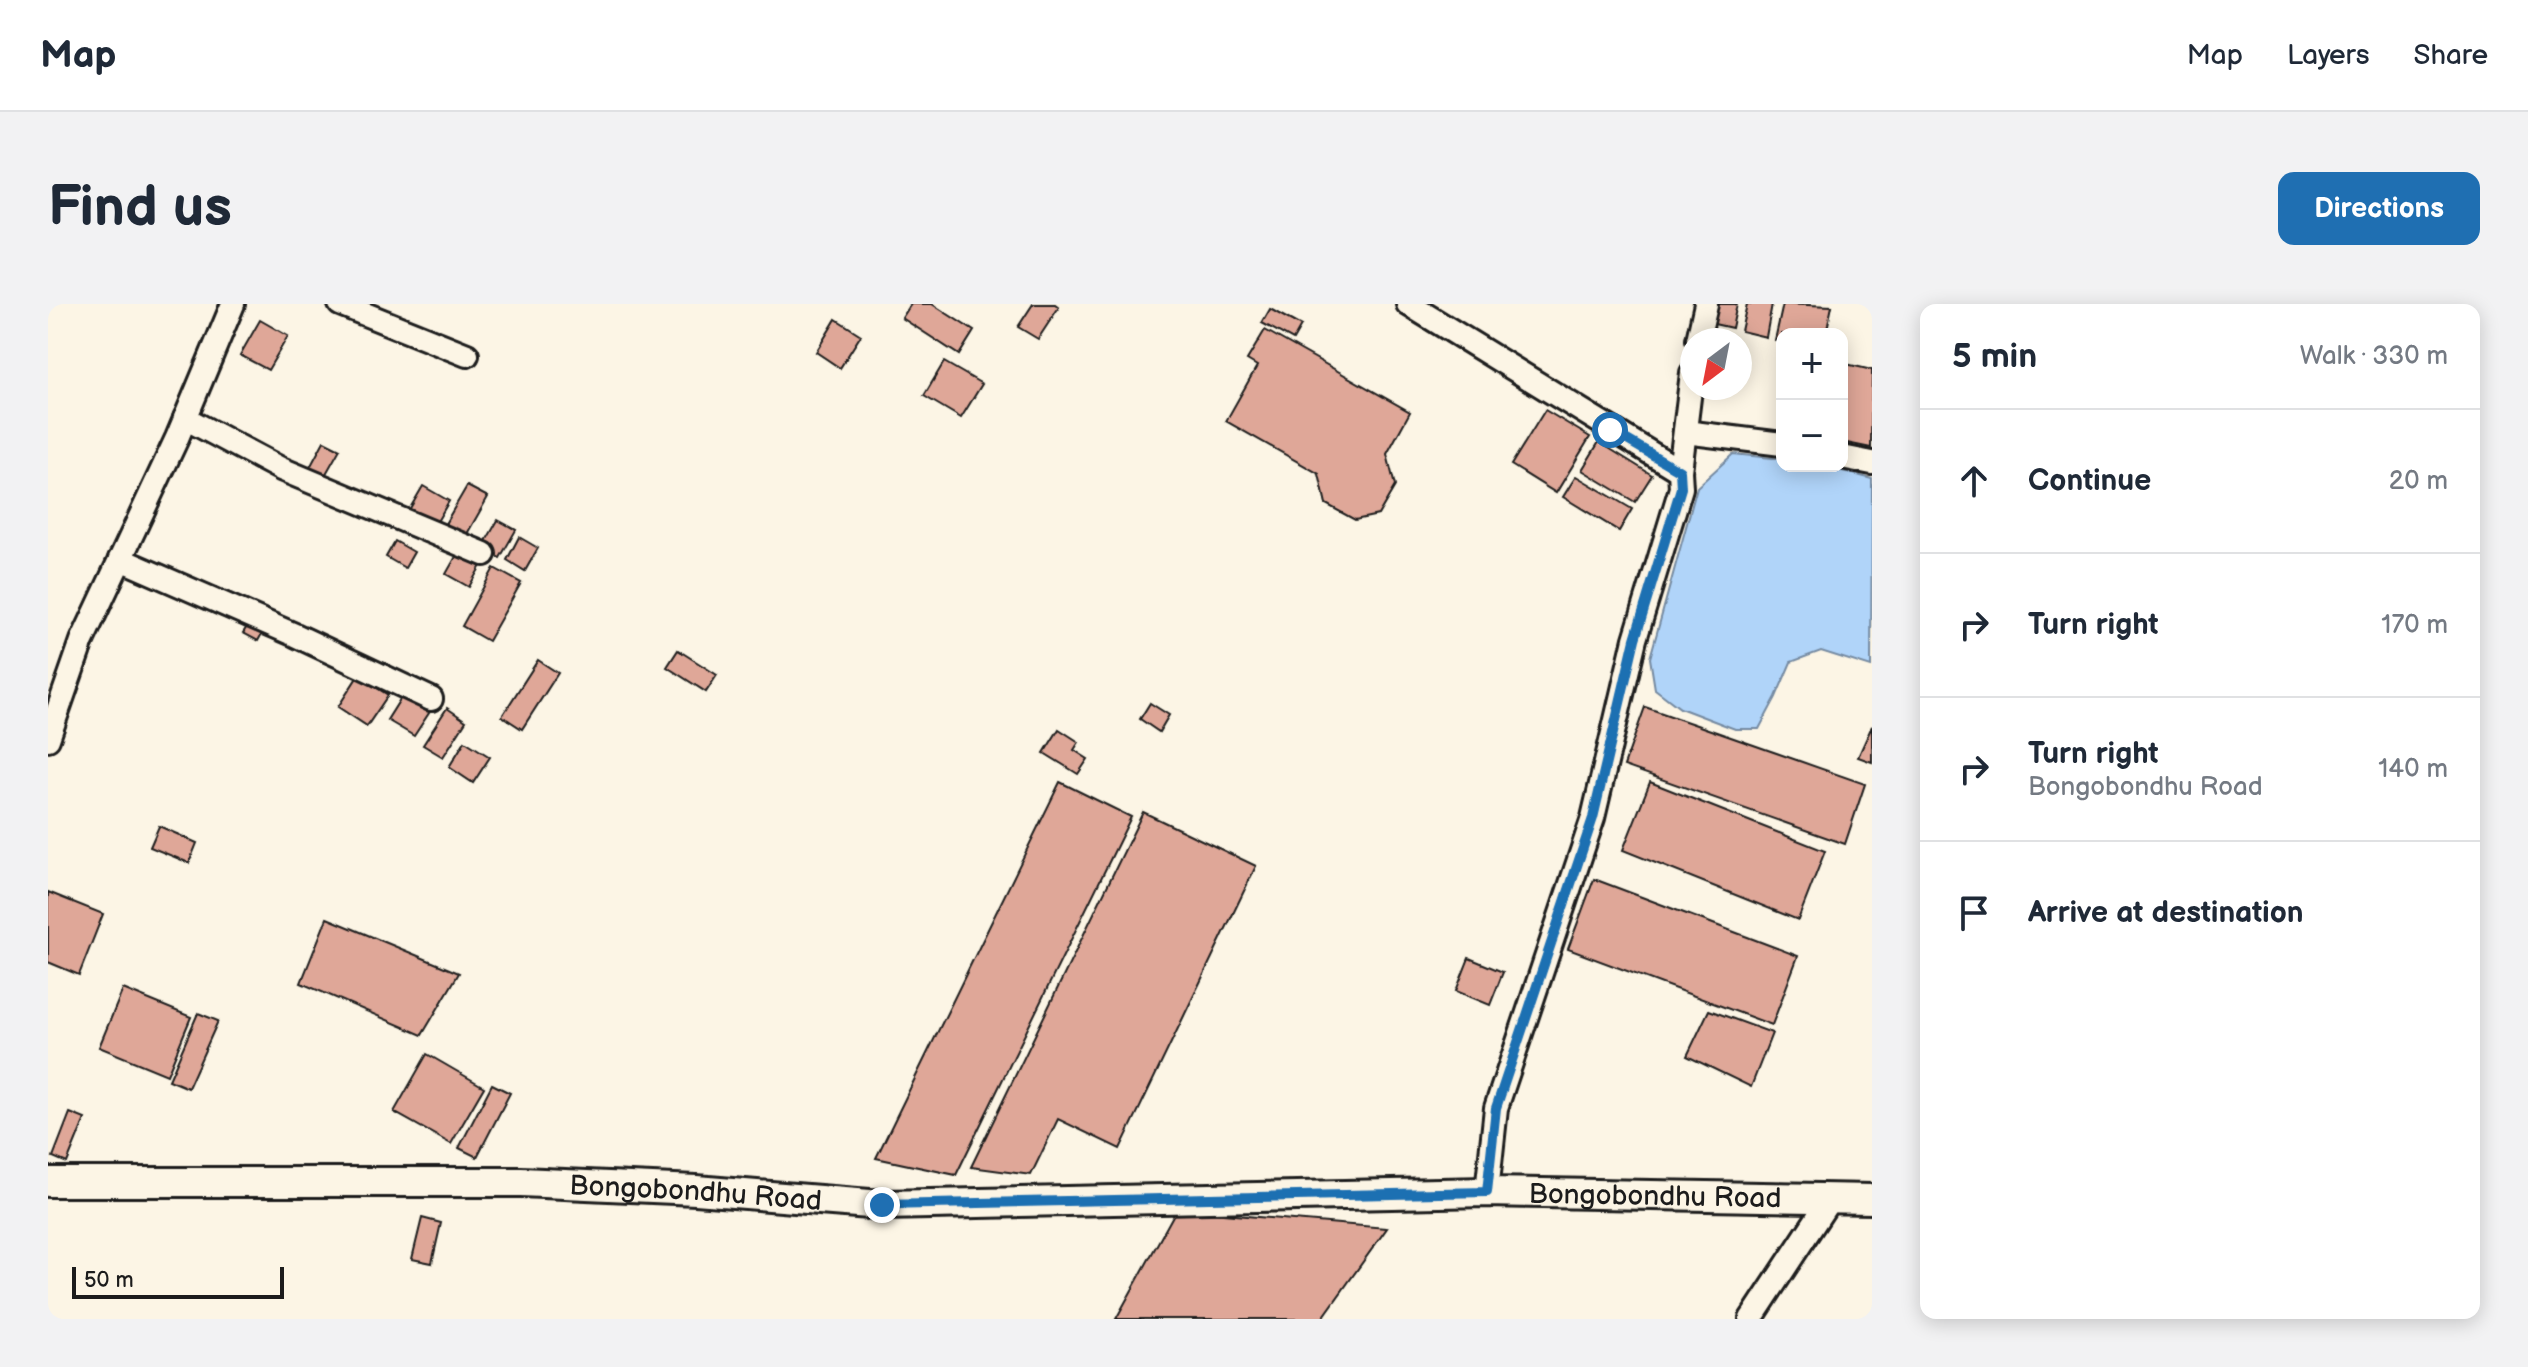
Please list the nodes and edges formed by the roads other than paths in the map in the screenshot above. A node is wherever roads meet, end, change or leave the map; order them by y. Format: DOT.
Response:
graph roads {
  1 [pos="233,304"];
  2 [pos="340,304"];
  3 [pos="1408,304"];
  4 [pos="1706,304"];
  5 [pos="1701,328"];
  6 [pos="467,355"];
  7 [pos="1689,400"];
  8 [pos="185,418"];
  9 [pos="1685,432"];
  10 [pos="1776,443"];
  11 [pos="1848,458"];
  12 [pos="1872,463"];
  13 [pos="1680,471"];
  14 [pos="484,554"];
  15 [pos="120,559"];
  16 [pos="431,699"];
  17 [pos="48,739"];
  18 [pos="48,1182"];
  19 [pos="1487,1192"];
  20 [pos="1830,1199"];
  21 [pos="1872,1199"];
  22 [pos="1751,1319"];
  1 -- 8 [label="street"];
  2 -- 6 [label="street"];
  3 -- 13 [label="street"];
  4 -- 5 [label="street"];
  7 -- 9 [label="street"];
  8 -- 14 [label="street"];
  8 -- 15 [label="street"];
  9 -- 10 [label="street"];
  9 -- 13 [label="street"];
  11 -- 12 [label="street"];
  13 -- 19 [label="street"];
  15 -- 16 [label="street"];
  15 -- 17 [label="street"];
  18 -- 19 [label="street, Bongobondhu Road"];
  19 -- 20 [label="street, Bongobondhu Road"];
  20 -- 21 [label="street, Bongobondhu Road"];
  20 -- 22 [label="street"];
}
